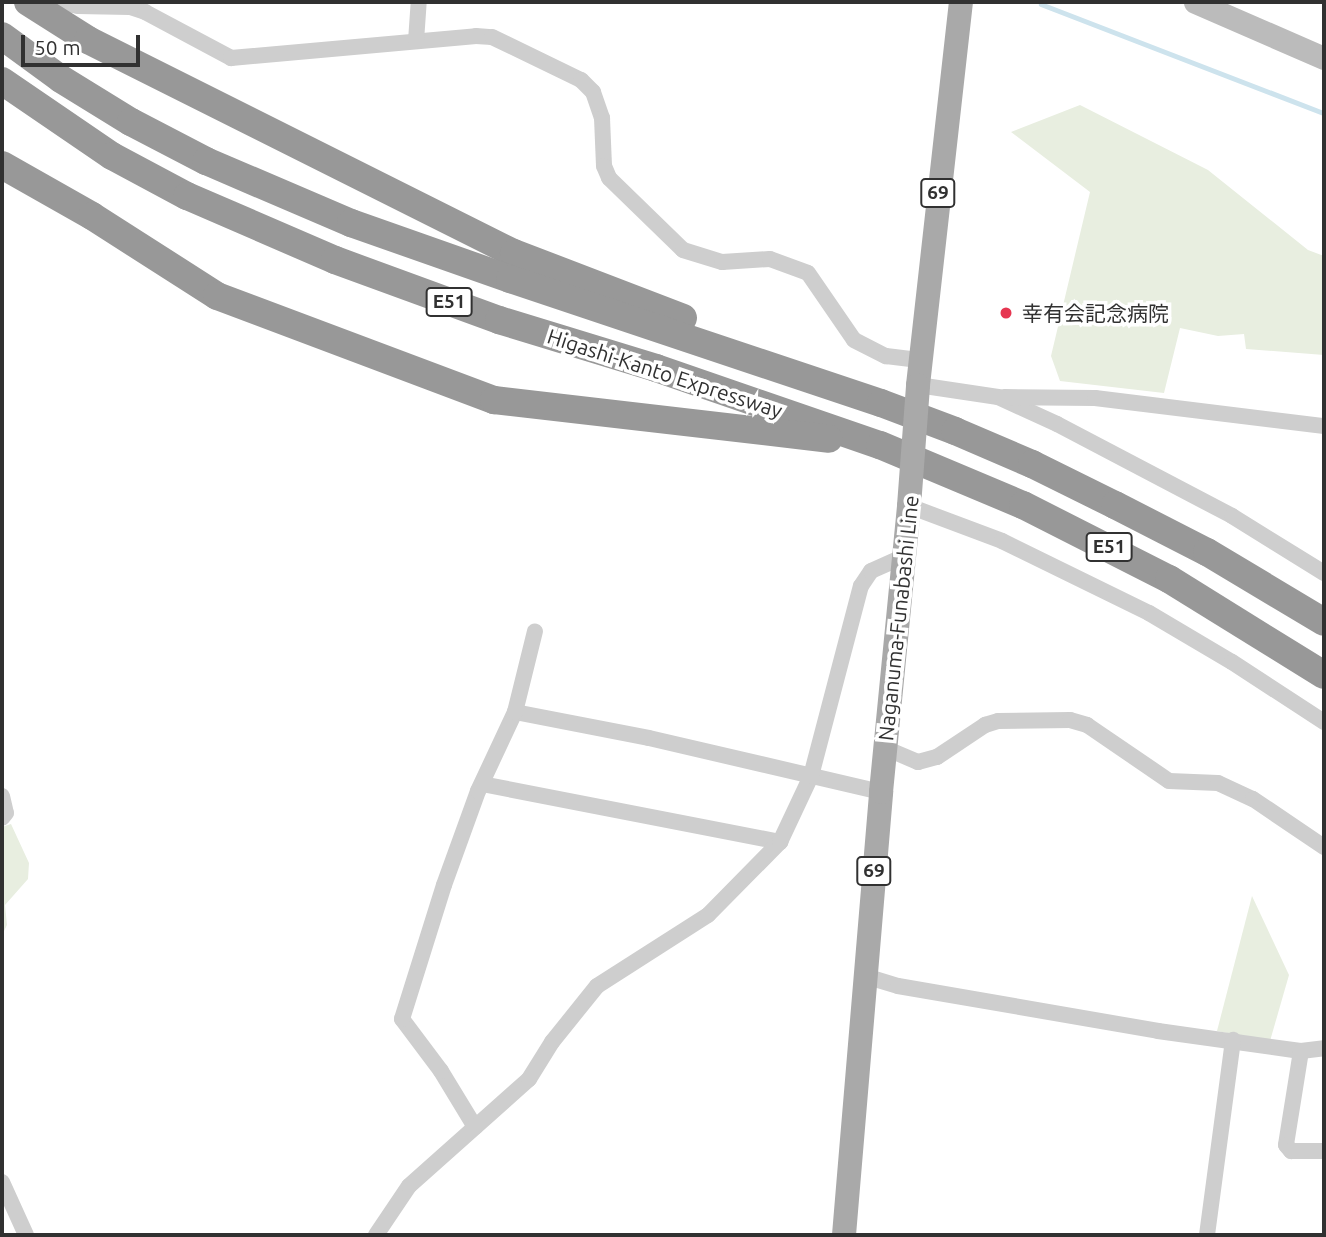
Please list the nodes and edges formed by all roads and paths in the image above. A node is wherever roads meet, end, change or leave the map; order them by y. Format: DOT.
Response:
graph roads {
  1 [pos="28,2"];
  2 [pos="57,2"];
  3 [pos="419,2"];
  4 [pos="961,2"];
  5 [pos="1195,2"];
  6 [pos="2,36"];
  7 [pos="416,41"];
  8 [pos="1324,58"];
  9 [pos="2,81"];
  10 [pos="2,166"];
  11 [pos="919,360"];
  12 [pos="918,385"];
  13 [pos="998,397"];
  14 [pos="881,403"];
  15 [pos="1324,426"];
  16 [pos="880,445"];
  17 [pos="909,506"];
  18 [pos="904,556"];
  19 [pos="1324,573"];
  20 [pos="1324,622"];
  21 [pos="535,631"];
  22 [pos="1319,673"];
  23 [pos="516,712"];
  24 [pos="1324,722"];
  25 [pos="885,748"];
  26 [pos="811,776"];
  27 [pos="482,784"];
  28 [pos="881,792"];
  29 [pos="2,796"];
  30 [pos="2,818"];
  31 [pos="780,842"];
  32 [pos="1324,847"];
  33 [pos="865,976"];
  34 [pos="1234,1040"];
  35 [pos="1324,1048"];
  36 [pos="1301,1051"];
  37 [pos="475,1127"];
  38 [pos="1324,1151"];
  39 [pos="2,1182"];
  40 [pos="26,1235"];
  41 [pos="376,1235"];
  42 [pos="845,1235"];
  43 [pos="1207,1235"];
  1 -- 14 [label="highway"];
  2 -- 7 [label="street"];
  3 -- 7 [label="street"];
  4 -- 11 [label="main road, Naganuma-Funabashi Line / 69"];
  5 -- 8 [label="street"];
  6 -- 14 [label="highway, Higashi-Kanto Expressway / E51"];
  7 -- 11 [label="street"];
  9 -- 16 [label="highway, Higashi-Kanto Expressway / E51"];
  10 -- 16 [label="highway"];
  11 -- 12 [label="main road, Naganuma-Funabashi Line / 69"];
  12 -- 13 [label="street"];
  12 -- 17 [label="main road, Naganuma-Funabashi Line / 69, bridge"];
  13 -- 15 [label="street"];
  13 -- 19 [label="street"];
  14 -- 20 [label="highway, Higashi-Kanto Expressway / E51"];
  16 -- 22 [label="highway, Higashi-Kanto Expressway / E51"];
  17 -- 18 [label="main road, Naganuma-Funabashi Line / 69"];
  17 -- 24 [label="street"];
  18 -- 25 [label="main road, Naganuma-Funabashi Line / 69"];
  18 -- 26 [label="street"];
  21 -- 23 [label="street"];
  23 -- 26 [label="street"];
  23 -- 27 [label="street"];
  25 -- 28 [label="main road, Naganuma-Funabashi Line / 69"];
  25 -- 32 [label="street"];
  26 -- 28 [label="street"];
  26 -- 31 [label="street"];
  27 -- 31 [label="street"];
  27 -- 37 [label="street"];
  28 -- 33 [label="main road, Naganuma-Funabashi Line / 69"];
  29 -- 30 [label="street"];
  31 -- 37 [label="street"];
  33 -- 34 [label="street"];
  33 -- 42 [label="main road, Naganuma-Funabashi Line / 69"];
  34 -- 36 [label="street"];
  34 -- 43 [label="street"];
  35 -- 36 [label="street"];
  36 -- 38 [label="street"];
  37 -- 41 [label="street"];
  39 -- 40 [label="street"];
}
